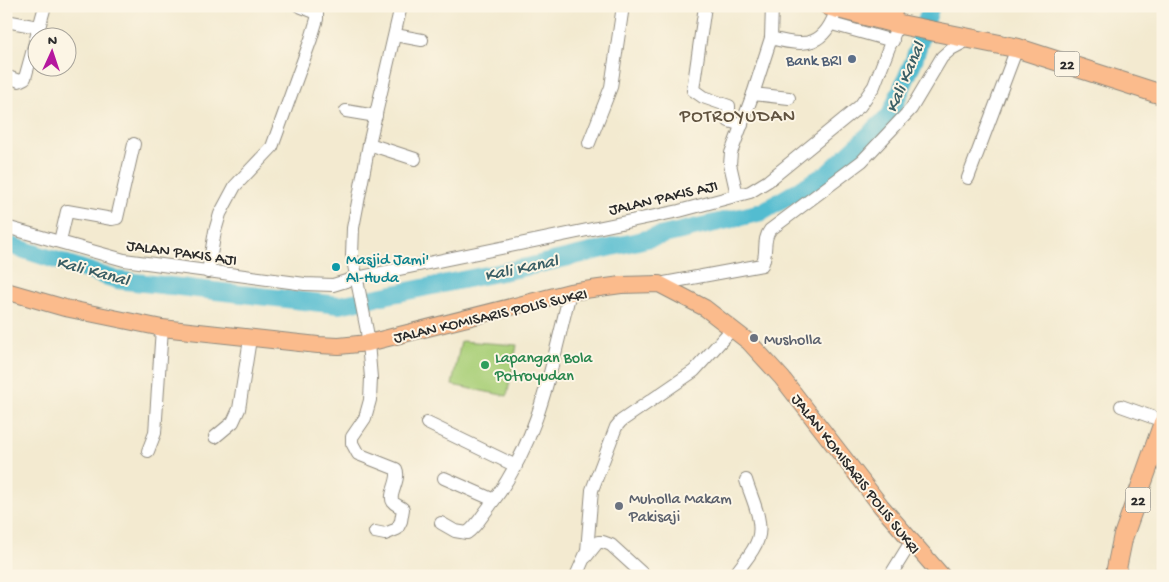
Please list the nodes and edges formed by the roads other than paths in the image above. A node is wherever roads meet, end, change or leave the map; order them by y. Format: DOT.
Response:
graph roads {
  1 [pos="45,6"];
  2 [pos="300,6"];
  3 [pos="401,6"];
  4 [pos="623,6"];
  5 [pos="705,6"];
  6 [pos="772,6"];
  7 [pos="833,13"];
  8 [pos="6,22"];
  9 [pos="897,24"];
  10 [pos="38,28"];
  11 [pos="395,35"];
  12 [pos="770,38"];
  13 [pos="965,38"];
  14 [pos="422,40"];
  15 [pos="1017,48"];
  16 [pos="28,66"];
  17 [pos="6,76"];
  18 [pos="754,94"];
  19 [pos="1163,95"];
  20 [pos="789,98"];
  21 [pos="346,111"];
  22 [pos="376,116"];
  23 [pos="742,125"];
  24 [pos="589,143"];
  25 [pos="134,144"];
  26 [pos="369,144"];
  27 [pos="415,159"];
  28 [pos="968,178"];
  29 [pos="737,196"];
  30 [pos="6,227"];
  31 [pos="60,241"];
  32 [pos="208,272"];
  33 [pos="357,281"];
  34 [pos="659,284"];
  35 [pos="6,291"];
  36 [pos="570,292"];
  37 [pos="162,328"];
  38 [pos="732,328"];
  39 [pos="367,337"];
  40 [pos="250,339"];
  41 [pos="1121,406"];
  42 [pos="428,423"];
  43 [pos="1163,423"];
  44 [pos="215,437"];
  45 [pos="148,451"];
  46 [pos="516,466"];
  47 [pos="444,478"];
  48 [pos="746,480"];
  49 [pos="494,500"];
  50 [pos="441,523"];
  51 [pos="375,532"];
  52 [pos="911,542"];
  53 [pos="583,561"];
  54 [pos="576,576"];
  55 [pos="645,576"];
  56 [pos="734,576"];
  57 [pos="890,576"];
  58 [pos="942,576"];
  59 [pos="1115,576"];
  1 -- 10 [label="street"];
  2 -- 32 [label="street"];
  3 -- 11 [label="street"];
  4 -- 24 [label="street"];
  5 -- 23 [label="street"];
  6 -- 12 [label="street"];
  7 -- 9 [label="highway, 22"];
  7 -- 12 [label="street"];
  8 -- 10 [label="street"];
  9 -- 13 [label="highway, 22"];
  9 -- 29 [label="street, JALAN PAKIS AJI"];
  11 -- 14 [label="street"];
  11 -- 22 [label="street"];
  12 -- 18 [label="street"];
  13 -- 15 [label="highway, 22"];
  13 -- 34 [label="street"];
  15 -- 19 [label="highway, 22"];
  15 -- 28 [label="street"];
  16 -- 17 [label="street"];
  18 -- 20 [label="street"];
  18 -- 23 [label="street"];
  21 -- 22 [label="street"];
  22 -- 26 [label="street"];
  23 -- 29 [label="street"];
  25 -- 31 [label="street"];
  26 -- 27 [label="street"];
  26 -- 33 [label="street"];
  29 -- 33 [label="street, JALAN PAKIS AJI"];
  30 -- 31 [label="street, JALAN PAKIS AJI"];
  31 -- 32 [label="street, JALAN PAKIS AJI"];
  32 -- 33 [label="street, JALAN PAKIS AJI"];
  33 -- 39 [label="street"];
  34 -- 36 [label="main road, JALAN KOMISARIS POLIS SUKRI"];
  34 -- 38 [label="main road, JALAN KOMISARIS POLIS SUKRI"];
  35 -- 37 [label="main road, JALAN KOMISARIS POLIS SUKRI"];
  36 -- 39 [label="main road, JALAN KOMISARIS POLIS SUKRI"];
  36 -- 46 [label="street"];
  37 -- 40 [label="main road, JALAN KOMISARIS POLIS SUKRI"];
  37 -- 45 [label="street"];
  38 -- 52 [label="main road, JALAN KOMISARIS POLIS SUKRI"];
  38 -- 53 [label="street"];
  39 -- 40 [label="main road, JALAN KOMISARIS POLIS SUKRI"];
  39 -- 51 [label="street"];
  40 -- 44 [label="street"];
  41 -- 43 [label="street"];
  42 -- 46 [label="street"];
  43 -- 59 [label="highway, 22"];
  46 -- 49 [label="street"];
  47 -- 49 [label="street"];
  48 -- 56 [label="street"];
  49 -- 50 [label="street"];
  52 -- 57 [label="street"];
  52 -- 58 [label="main road, JALAN KOMISARIS POLIS SUKRI"];
  53 -- 54 [label="street"];
  53 -- 55 [label="street"];
}
